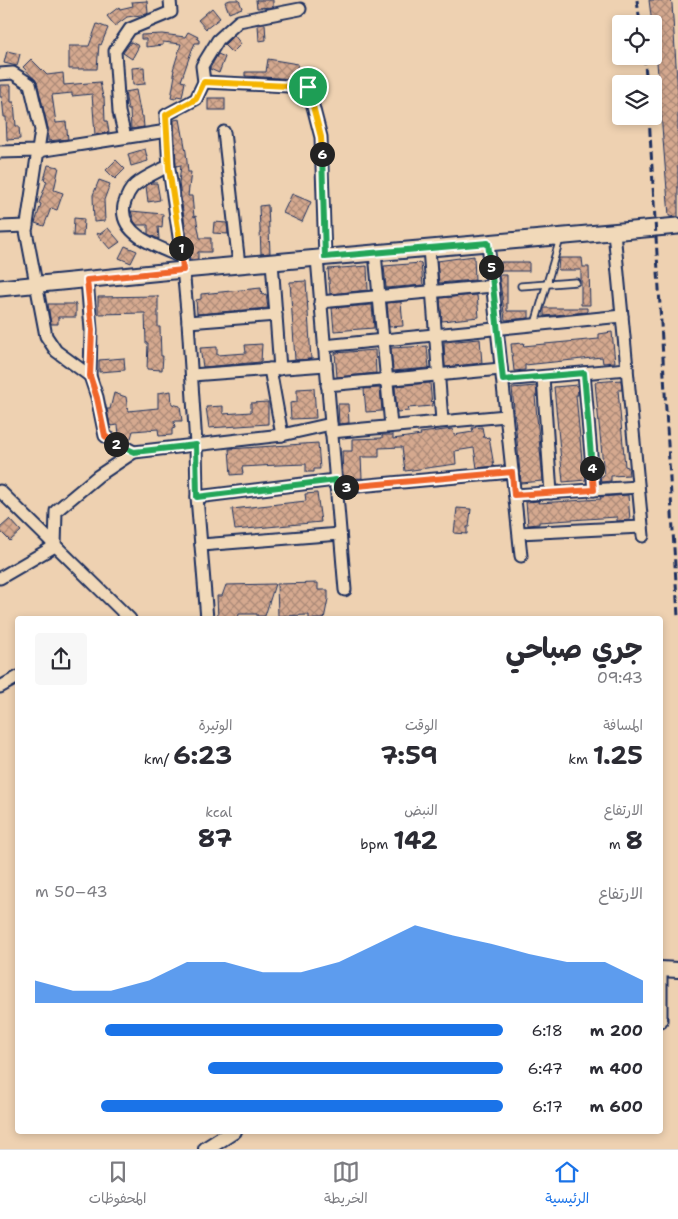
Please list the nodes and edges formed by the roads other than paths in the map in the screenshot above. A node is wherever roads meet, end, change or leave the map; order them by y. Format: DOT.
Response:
graph roads {
  1 [pos="170,0"];
  2 [pos="300,9"];
  3 [pos="0,74"];
  4 [pos="204,82"];
  5 [pos="167,131"];
  6 [pos="224,132"];
  7 [pos="125,138"];
  8 [pos="38,151"];
  9 [pos="0,152"];
  10 [pos="168,166"];
  11 [pos="27,226"];
  12 [pos="678,226"];
  13 [pos="0,227"];
  14 [pos="614,232"];
  15 [pos="560,237"];
  16 [pos="488,243"];
  17 [pos="429,248"];
  18 [pos="375,253"];
  19 [pos="321,258"];
  20 [pos="272,262"];
  21 [pos="182,263"];
  22 [pos="239,265"];
  23 [pos="87,280"];
  24 [pos="576,282"];
  25 [pos="547,284"];
  26 [pos="36,285"];
  27 [pos="493,286"];
  28 [pos="521,286"];
  29 [pos="0,288"];
  30 [pos="433,292"];
  31 [pos="379,297"];
  32 [pos="320,302"];
  33 [pos="276,315"];
  34 [pos="622,316"];
  35 [pos="188,322"];
  36 [pos="535,324"];
  37 [pos="497,328"];
  38 [pos="436,334"];
  39 [pos="383,340"];
  40 [pos="324,346"];
  41 [pos="326,365"];
  42 [pos="275,369"];
  43 [pos="627,369"];
  44 [pos="584,373"];
  45 [pos="192,375"];
  46 [pos="439,375"];
  47 [pos="502,375"];
  48 [pos="90,376"];
  49 [pos="543,376"];
  50 [pos="387,380"];
  51 [pos="327,385"];
  52 [pos="506,416"];
  53 [pos="442,422"];
  54 [pos="391,426"];
  55 [pos="331,428"];
  56 [pos="282,435"];
  57 [pos="196,445"];
  58 [pos="134,452"];
  59 [pos="512,472"];
  60 [pos="336,484"];
  61 [pos="638,487"];
  62 [pos="594,490"];
  63 [pos="0,491"];
  64 [pos="551,493"];
  65 [pos="514,495"];
  66 [pos="197,497"];
  67 [pos="518,533"];
  68 [pos="340,534"];
  69 [pos="201,545"];
  70 [pos="55,546"];
  71 [pos="521,556"];
  72 [pos="0,578"];
  73 [pos="345,590"];
  74 [pos="123,616"];
  75 [pos="207,616"];
  76 [pos="15,679"];
  77 [pos="0,687"];
  78 [pos="663,969"];
  79 [pos="678,970"];
  80 [pos="229,1134"];
  81 [pos="206,1149"];
  1 -- 7 [label="street"];
  2 -- 4 [label="street"];
  3 -- 8 [label="street"];
  4 -- 5 [label="street"];
  4 -- 19 [label="street"];
  5 -- 7 [label="street"];
  5 -- 10 [label="street"];
  6 -- 22 [label="street"];
  7 -- 8 [label="street"];
  8 -- 9 [label="street"];
  8 -- 11 [label="street"];
  10 -- 21 [label="street"];
  10 -- 21 [label="street"];
  11 -- 13 [label="street"];
  11 -- 26 [label="street"];
  12 -- 14 [label="main road"];
  14 -- 15 [label="main road"];
  14 -- 34 [label="street"];
  15 -- 16 [label="main road"];
  15 -- 25 [label="lane"];
  16 -- 17 [label="main road"];
  16 -- 27 [label="street"];
  17 -- 18 [label="main road"];
  17 -- 30 [label="street"];
  18 -- 19 [label="main road"];
  18 -- 31 [label="street"];
  19 -- 20 [label="main road"];
  19 -- 32 [label="street"];
  20 -- 22 [label="main road"];
  20 -- 33 [label="street"];
  21 -- 22 [label="main road"];
  21 -- 23 [label="main road"];
  21 -- 35 [label="street"];
  23 -- 26 [label="main road"];
  23 -- 48 [label="street"];
  24 -- 25 [label="lane"];
  25 -- 28 [label="lane"];
  25 -- 36 [label="lane"];
  26 -- 29 [label="main road"];
  26 -- 48 [label="street"];
  27 -- 30 [label="street"];
  27 -- 37 [label="street"];
  30 -- 31 [label="street"];
  30 -- 38 [label="street"];
  31 -- 32 [label="street"];
  31 -- 39 [label="street"];
  32 -- 40 [label="street"];
  33 -- 35 [label="street"];
  33 -- 42 [label="street"];
  34 -- 36 [label="street"];
  34 -- 43 [label="street"];
  35 -- 45 [label="street"];
  36 -- 37 [label="street"];
  37 -- 38 [label="street"];
  37 -- 47 [label="street"];
  38 -- 39 [label="street"];
  38 -- 46 [label="street"];
  39 -- 40 [label="street"];
  39 -- 50 [label="street"];
  40 -- 41 [label="street"];
  41 -- 42 [label="street"];
  41 -- 51 [label="street"];
  42 -- 45 [label="street"];
  42 -- 56 [label="street"];
  43 -- 44 [label="street"];
  43 -- 61 [label="street"];
  44 -- 49 [label="street"];
  44 -- 62 [label="street"];
  45 -- 57 [label="street"];
  46 -- 47 [label="street"];
  46 -- 50 [label="street"];
  46 -- 53 [label="street"];
  47 -- 49 [label="street"];
  47 -- 52 [label="street"];
  48 -- 58 [label="street"];
  49 -- 64 [label="street"];
  50 -- 51 [label="street"];
  50 -- 54 [label="street"];
  51 -- 55 [label="street"];
  52 -- 53 [label="street"];
  52 -- 59 [label="street"];
  53 -- 54 [label="street"];
  54 -- 55 [label="street"];
  55 -- 56 [label="street"];
  55 -- 60 [label="street"];
  56 -- 57 [label="street"];
  57 -- 58 [label="street"];
  57 -- 66 [label="street"];
  58 -- 70 [label="street"];
  59 -- 60 [label="street"];
  59 -- 65 [label="street"];
  60 -- 66 [label="street"];
  60 -- 68 [label="street"];
  61 -- 62 [label="street"];
  61 -- 67 [label="street"];
  62 -- 64 [label="street"];
  63 -- 70 [label="street"];
  64 -- 65 [label="street"];
  65 -- 67 [label="street"];
  66 -- 69 [label="street"];
  67 -- 71 [label="street"];
  68 -- 69 [label="street"];
  68 -- 73 [label="street"];
  69 -- 75 [label="street"];
  70 -- 72 [label="street"];
  70 -- 74 [label="street"];
  76 -- 77 [label="street"];
  78 -- 79 [label="street"];
  80 -- 81 [label="street"];
}
